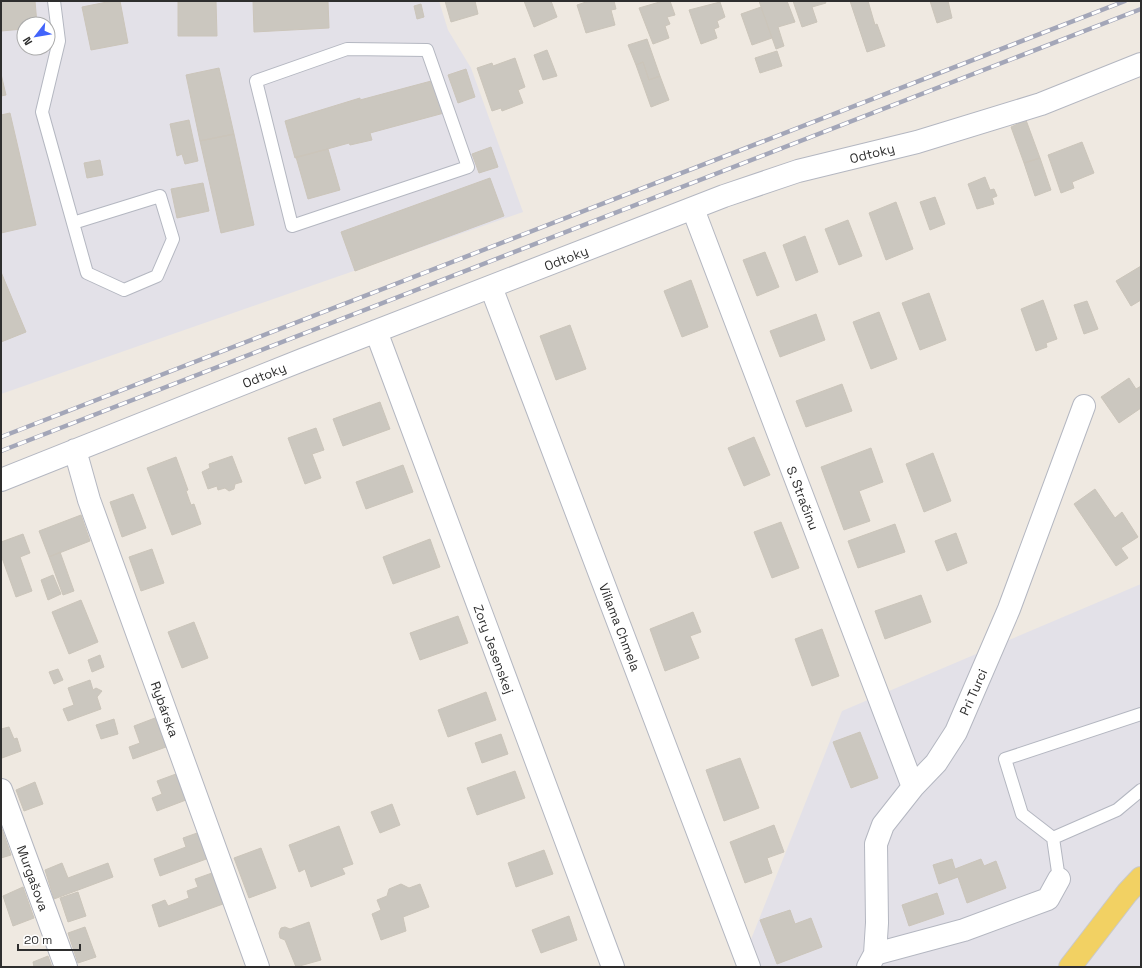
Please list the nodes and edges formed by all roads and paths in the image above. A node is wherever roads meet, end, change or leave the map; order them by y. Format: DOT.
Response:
graph roads {
  1 [pos="54,1"];
  2 [pos="347,49"];
  3 [pos="1141,64"];
  4 [pos="693,209"];
  5 [pos="73,223"];
  6 [pos="491,288"];
  7 [pos="376,331"];
  8 [pos="1084,406"];
  9 [pos="75,450"];
  10 [pos="1,480"];
  11 [pos="1141,714"];
  12 [pos="912,787"];
  13 [pos="1,790"];
  14 [pos="1141,790"];
  15 [pos="1054,838"];
  16 [pos="1141,878"];
  17 [pos="1059,879"];
  18 [pos="871,960"];
  19 [pos="66,967"];
  20 [pos="258,967"];
  21 [pos="613,967"];
  22 [pos="749,967"];
  23 [pos="1070,967"];
  1 -- 5 [label="lane"];
  2 -- 2 [label="lane"];
  3 -- 4 [label="street, Odtoky"];
  4 -- 6 [label="street, Odtoky"];
  4 -- 12 [label="street, S. Stračinu"];
  5 -- 5 [label="lane"];
  6 -- 7 [label="street, Odtoky"];
  6 -- 22 [label="street, Viliama Chmela"];
  7 -- 9 [label="street, Odtoky"];
  7 -- 21 [label="street, Zory Jesenskej"];
  8 -- 12 [label="street, Pri Turci"];
  9 -- 10 [label="street, Odtoky"];
  9 -- 20 [label="street, Rybárska"];
  11 -- 15 [label="lane"];
  12 -- 18 [label="street, Pri Turci"];
  13 -- 19 [label="street, Murgašova"];
  14 -- 15 [label="lane"];
  15 -- 17 [label="lane"];
  16 -- 23 [label="main road"];
  17 -- 18 [label="street"];
}
